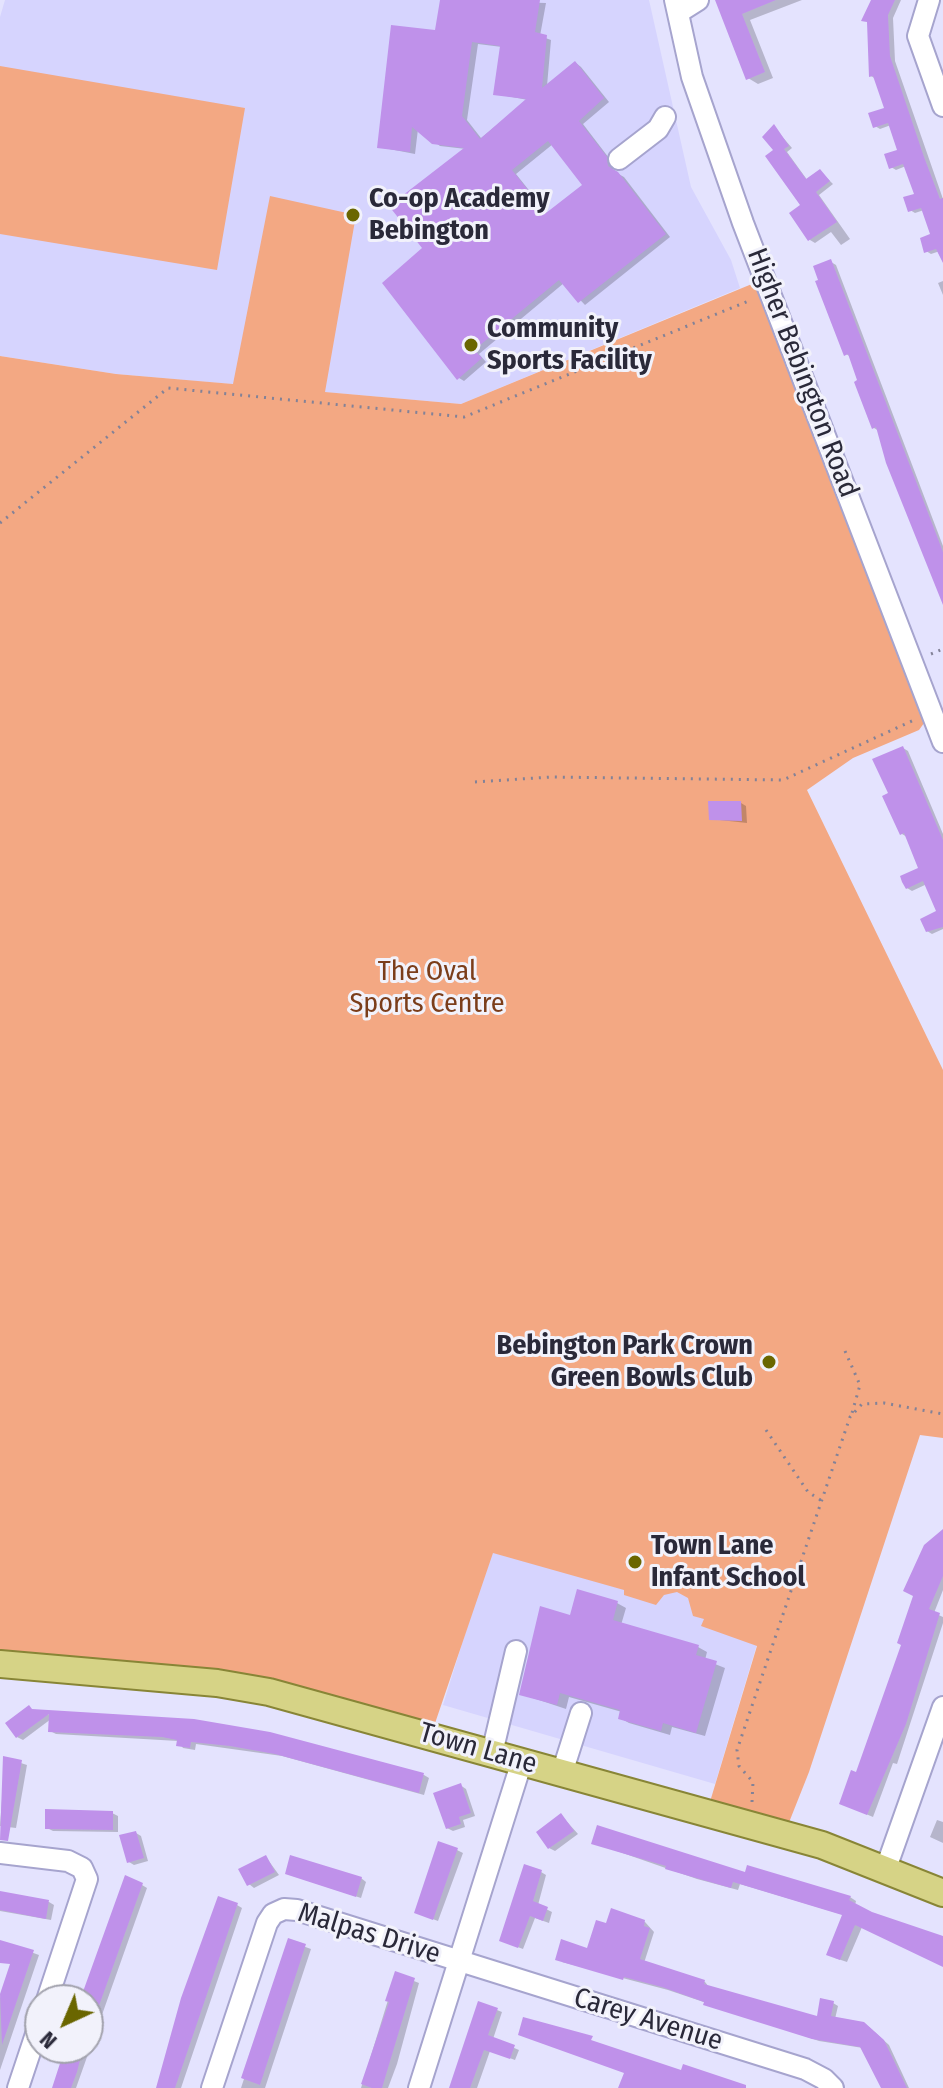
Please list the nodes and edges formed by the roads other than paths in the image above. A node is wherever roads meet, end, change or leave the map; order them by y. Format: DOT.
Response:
graph roads {
  1 [pos="698,0"];
  2 [pos="929,0"];
  3 [pos="677,6"];
  4 [pos="943,106"];
  5 [pos="665,117"];
  6 [pos="619,159"];
  7 [pos="943,742"];
  8 [pos="516,1651"];
  9 [pos="0,1664"];
  10 [pos="943,1707"];
  11 [pos="581,1713"];
  12 [pos="492,1753"];
  13 [pos="522,1761"];
  14 [pos="562,1773"];
  15 [pos="0,1853"];
  16 [pos="886,1868"];
  17 [pos="943,1893"];
  18 [pos="458,1962"];
  19 [pos="52,1984"];
  20 [pos="26,2064"];
  21 [pos="18,2088"];
  22 [pos="212,2088"];
  23 [pos="419,2088"];
  24 [pos="833,2088"];
  1 -- 3 [label="street"];
  2 -- 4 [label="street"];
  3 -- 7 [label="street, Higher Bebington Road"];
  5 -- 6 [label="street"];
  8 -- 12 [label="street"];
  9 -- 12 [label="main road, Town Lane"];
  10 -- 16 [label="street"];
  11 -- 14 [label="street"];
  12 -- 13 [label="main road, Town Lane"];
  13 -- 14 [label="main road, Town Lane"];
  13 -- 18 [label="street"];
  14 -- 16 [label="main road, Town Lane"];
  15 -- 19 [label="street"];
  16 -- 17 [label="main road, Town Lane"];
  18 -- 22 [label="street, Malpas Drive"];
  18 -- 23 [label="street"];
  18 -- 24 [label="street, Carey Avenue"];
  20 -- 21 [label="street"];
}
